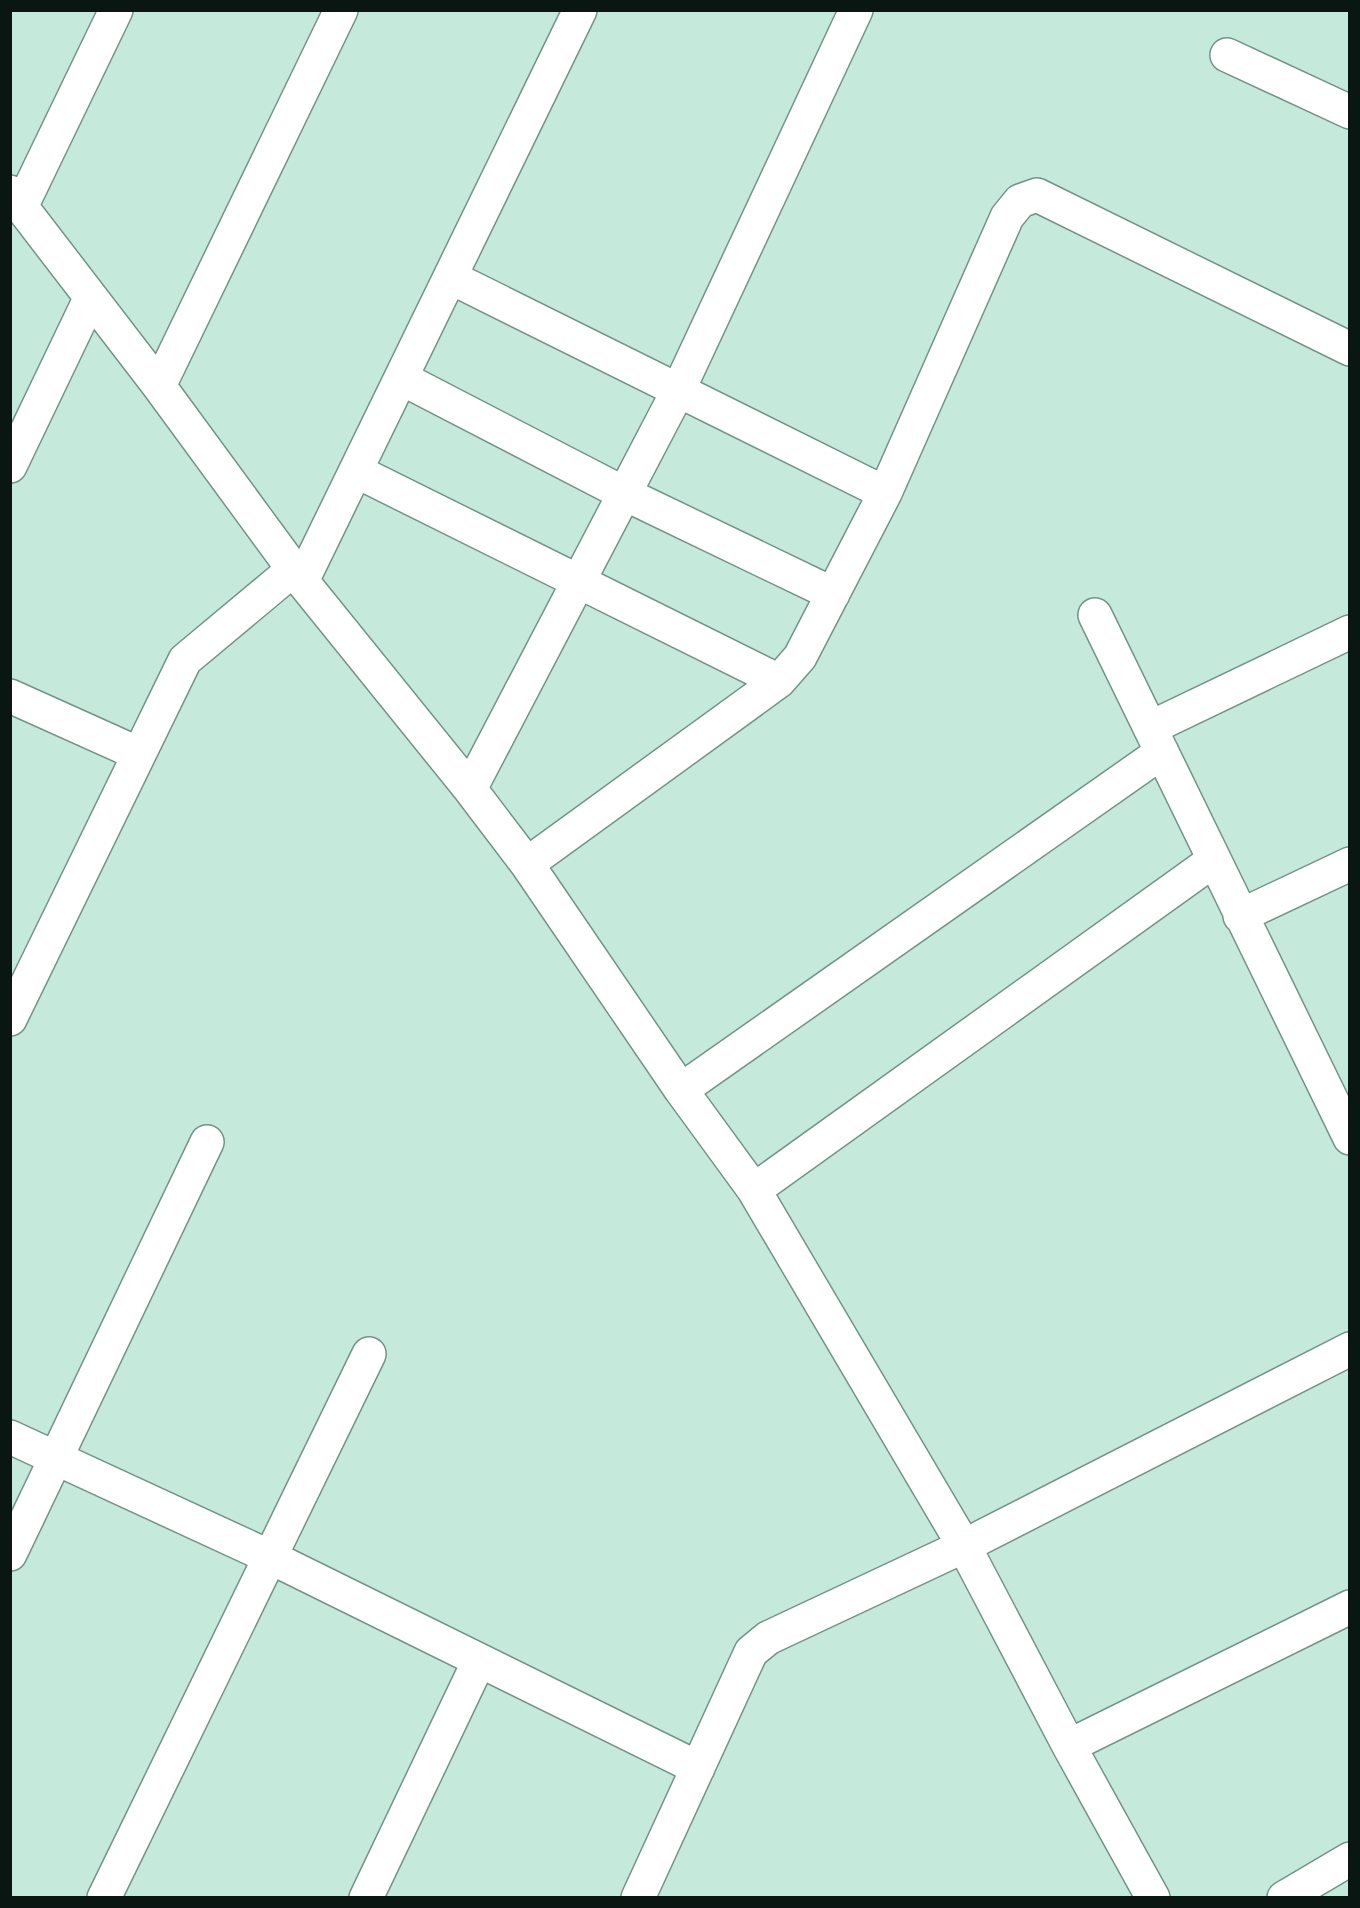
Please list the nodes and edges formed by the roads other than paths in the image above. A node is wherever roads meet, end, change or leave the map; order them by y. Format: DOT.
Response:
graph roads {
  1 [pos="116,10"];
  2 [pos="340,10"];
  3 [pos="580,10"];
  4 [pos="856,10"];
  5 [pos="1227,55"];
  6 [pos="1350,112"];
  7 [pos="16,199"];
  8 [pos="450,277"];
  9 [pos="90,299"];
  10 [pos="1350,349"];
  11 [pos="401,378"];
  12 [pos="159,386"];
  13 [pos="678,391"];
  14 [pos="10,466"];
  15 [pos="356,471"];
  16 [pos="885,493"];
  17 [pos="625,494"];
  18 [pos="298,575"];
  19 [pos="580,580"];
  20 [pos="833,594"];
  21 [pos="1095,615"];
  22 [pos="1350,632"];
  23 [pos="779,681"];
  24 [pos="10,696"];
  25 [pos="1156,740"];
  26 [pos="139,754"];
  27 [pos="470,789"];
  28 [pos="1214,860"];
  29 [pos="526,864"];
  30 [pos="1350,864"];
  31 [pos="1240,916"];
  32 [pos="10,1019"];
  33 [pos="681,1090"];
  34 [pos="1342,1105"];
  35 [pos="1350,1138"];
  36 [pos="207,1142"];
  37 [pos="754,1190"];
  38 [pos="1350,1349"];
  39 [pos="369,1354"];
  40 [pos="10,1437"];
  41 [pos="56,1459"];
  42 [pos="964,1546"];
  43 [pos="10,1554"];
  44 [pos="270,1557"];
  45 [pos="1350,1607"];
  46 [pos="479,1660"];
  47 [pos="1069,1746"];
  48 [pos="698,1768"];
  49 [pos="1350,1859"];
  50 [pos="104,1898"];
  51 [pos="366,1898"];
  52 [pos="638,1898"];
  53 [pos="1153,1898"];
  54 [pos="1284,1898"];
  1 -- 7 [label="street"];
  2 -- 12 [label="street"];
  3 -- 8 [label="street"];
  4 -- 13 [label="street"];
  5 -- 6 [label="street"];
  7 -- 9 [label="street"];
  8 -- 11 [label="street"];
  8 -- 13 [label="street"];
  9 -- 12 [label="street"];
  9 -- 14 [label="street"];
  10 -- 16 [label="street"];
  11 -- 15 [label="street"];
  11 -- 17 [label="street"];
  12 -- 18 [label="street"];
  13 -- 16 [label="street"];
  13 -- 17 [label="street"];
  15 -- 18 [label="street"];
  15 -- 19 [label="street"];
  16 -- 20 [label="street"];
  17 -- 19 [label="street"];
  17 -- 20 [label="street"];
  18 -- 26 [label="street"];
  18 -- 27 [label="street"];
  19 -- 23 [label="street"];
  19 -- 27 [label="street"];
  20 -- 23 [label="street"];
  21 -- 25 [label="street"];
  22 -- 25 [label="street"];
  23 -- 29 [label="street"];
  24 -- 26 [label="street"];
  25 -- 28 [label="street"];
  25 -- 33 [label="street"];
  26 -- 32 [label="street"];
  27 -- 29 [label="street"];
  28 -- 31 [label="street"];
  28 -- 37 [label="street"];
  29 -- 33 [label="street"];
  30 -- 31 [label="street"];
  31 -- 34 [label="street"];
  33 -- 37 [label="street"];
  34 -- 35 [label="street"];
  36 -- 41 [label="street"];
  37 -- 42 [label="street"];
  38 -- 42 [label="street"];
  39 -- 44 [label="street"];
  40 -- 41 [label="street"];
  41 -- 43 [label="street"];
  41 -- 44 [label="street"];
  42 -- 47 [label="street"];
  42 -- 48 [label="street"];
  44 -- 46 [label="street"];
  44 -- 50 [label="street"];
  45 -- 47 [label="street"];
  46 -- 48 [label="street"];
  46 -- 51 [label="street"];
  47 -- 53 [label="street"];
  48 -- 52 [label="street"];
  49 -- 54 [label="street"];
}
